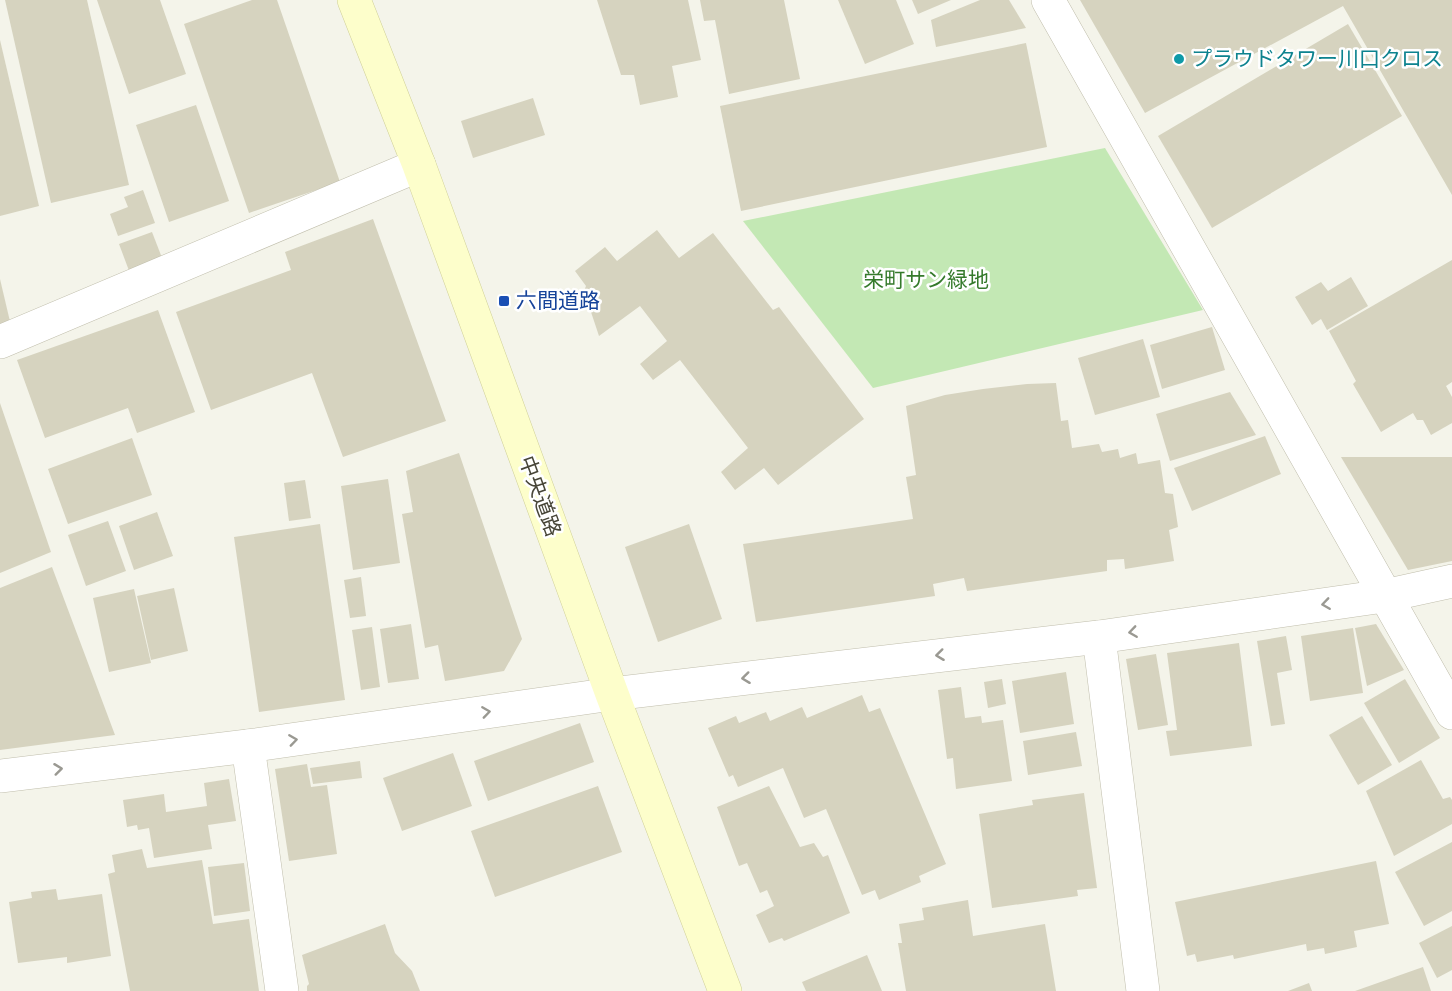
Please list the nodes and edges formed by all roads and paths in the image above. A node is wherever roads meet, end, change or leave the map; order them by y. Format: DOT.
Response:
graph roads {
  1 [pos="354,0"];
  2 [pos="1048,0"];
  3 [pos="419,165"];
  4 [pos="0,342"];
  5 [pos="1452,581"];
  6 [pos="1384,596"];
  7 [pos="1099,637"];
  8 [pos="612,694"];
  9 [pos="1452,713"];
  10 [pos="248,746"];
  11 [pos="0,776"];
  12 [pos="282,991"];
  13 [pos="725,991"];
  14 [pos="1143,991"];
  1 -- 3 [label="main road, 中央道路"];
  2 -- 6 [label="street"];
  3 -- 4 [label="street"];
  3 -- 8 [label="main road, 中央道路"];
  5 -- 6 [label="street"];
  6 -- 7 [label="street, one-way"];
  6 -- 9 [label="street"];
  7 -- 8 [label="street, one-way"];
  7 -- 14 [label="street"];
  10 -- 8 [label="street, one-way"];
  8 -- 13 [label="main road, 中央道路"];
  11 -- 10 [label="street, one-way"];
  10 -- 12 [label="street"];
}
